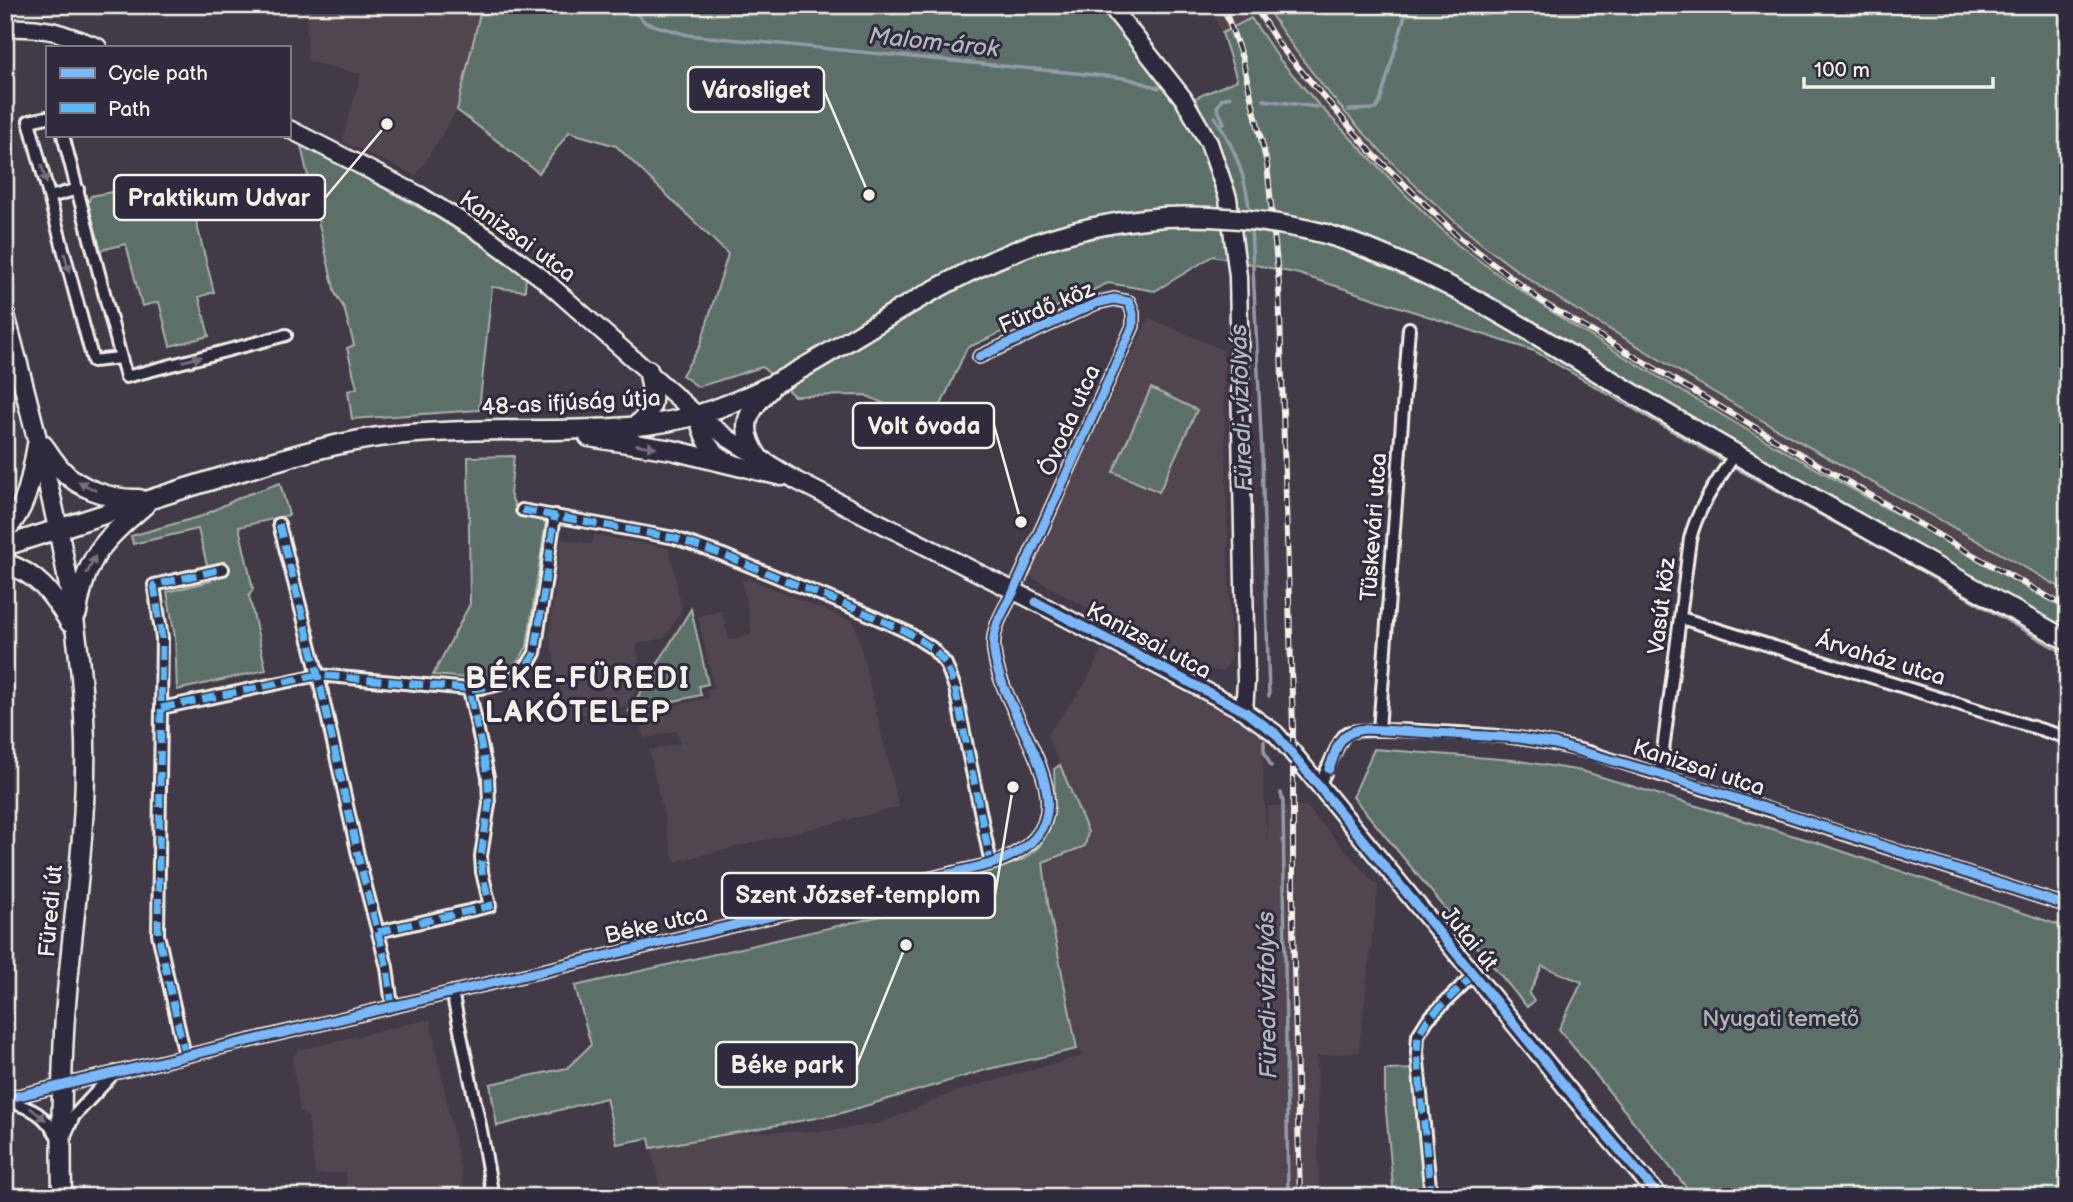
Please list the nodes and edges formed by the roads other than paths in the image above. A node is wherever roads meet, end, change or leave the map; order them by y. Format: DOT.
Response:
graph roads {
  1 [pos="1110,5"];
  2 [pos="5,27"];
  3 [pos="95,46"];
  4 [pos="46,117"];
  5 [pos="290,129"];
  6 [pos="63,136"];
  7 [pos="78,190"];
  8 [pos="50,197"];
  9 [pos="1129,302"];
  10 [pos="5,314"];
  11 [pos="1409,328"];
  12 [pos="286,335"];
  13 [pos="979,357"];
  14 [pos="120,358"];
  15 [pos="648,370"];
  16 [pos="776,383"];
  17 [pos="697,415"];
  18 [pos="634,427"];
  19 [pos="530,430"];
  20 [pos="39,439"];
  21 [pos="1735,454"];
  22 [pos="758,457"];
  23 [pos="742,467"];
  24 [pos="797,481"];
  25 [pos="152,498"];
  26 [pos="522,510"];
  27 [pos="555,515"];
  28 [pos="279,524"];
  29 [pos="59,529"];
  30 [pos="5,531"];
  31 [pos="5,546"];
  32 [pos="5,563"];
  33 [pos="223,569"];
  34 [pos="1014,591"];
  35 [pos="1681,618"];
  36 [pos="75,631"];
  37 [pos="2068,641"];
  38 [pos="318,675"];
  39 [pos="469,689"];
  40 [pos="161,708"];
  41 [pos="1244,711"];
  42 [pos="1380,730"];
  43 [pos="2068,738"];
  44 [pos="1660,774"];
  45 [pos="1319,785"];
  46 [pos="990,864"];
  47 [pos="2068,906"];
  48 [pos="378,932"];
  49 [pos="1474,974"];
  50 [pos="452,992"];
  51 [pos="392,1006"];
  52 [pos="185,1056"];
  53 [pos="115,1072"];
  54 [pos="62,1085"];
  55 [pos="5,1100"];
  56 [pos="61,1142"];
  57 [pos="62,1197"];
  58 [pos="493,1197"];
  59 [pos="1431,1197"];
  60 [pos="1515,1197"];
  61 [pos="1548,1197"];
  62 [pos="1660,1197"];
  1 -- 41 [label="street"];
  2 -- 3 [label="street"];
  4 -- 8 [label="street, one-way"];
  5 -- 15 [label="street, Kanizsai utca"];
  6 -- 7 [label="street"];
  7 -- 8 [label="street"];
  7 -- 14 [label="street"];
  8 -- 14 [label="street, one-way"];
  9 -- 13 [label="street, Fürdő köz"];
  9 -- 34 [label="street, Óvoda utca"];
  10 -- 20 [label="main road"];
  11 -- 42 [label="street, Tüskevári utca"];
  14 -- 12 [label="street, one-way"];
  15 -- 17 [label="street, Kanizsai utca"];
  15 -- 18 [label="main road"];
  16 -- 17 [label="main road, 48-as ifjúság útja"];
  16 -- 21 [label="main road, 48-as ifjúság útja, bridge"];
  16 -- 22 [label="main road"];
  17 -- 18 [label="main road, 48-as ifjúság útja"];
  17 -- 22 [label="street, Kanizsai utca"];
  17 -- 23 [label="street, Kanizsai utca"];
  18 -- 19 [label="main road, 48-as ifjúság útja"];
  19 -- 23 [label="main road, one-way"];
  19 -- 25 [label="main road, 48-as ifjúság útja"];
  25 -- 20 [label="main road, one-way"];
  20 -- 29 [label="main road"];
  20 -- 30 [label="main road"];
  21 -- 35 [label="street, Vasút köz"];
  21 -- 37 [label="main road, 48-as ifjúság útja"];
  22 -- 24 [label="street, Kanizsai utca"];
  23 -- 24 [label="street, Kanizsai utca"];
  24 -- 34 [label="street, Kanizsai utca"];
  25 -- 29 [label="main road, 48-as ifjúság útja"];
  36 -- 25 [label="main road, one-way"];
  26 -- 27 [label="street"];
  27 -- 39 [label="street"];
  27 -- 46 [label="street"];
  28 -- 38 [label="street"];
  29 -- 31 [label="main road, 48-as ifjúság útja"];
  29 -- 36 [label="main road"];
  32 -- 36 [label="main road"];
  33 -- 40 [label="street"];
  34 -- 41 [label="street, Kanizsai utca"];
  34 -- 46 [label="street, Béke utca"];
  35 -- 43 [label="street, Árvaház utca"];
  35 -- 44 [label="street, Vasút köz"];
  36 -- 54 [label="main road, Füredi út"];
  38 -- 39 [label="street"];
  38 -- 40 [label="street"];
  38 -- 48 [label="street"];
  39 -- 48 [label="street"];
  40 -- 52 [label="street"];
  41 -- 45 [label="street, Jutai út"];
  42 -- 44 [label="street, Kanizsai utca"];
  42 -- 45 [label="street, Kanizsai utca"];
  44 -- 47 [label="street, Kanizsai utca"];
  45 -- 49 [label="street, Jutai út"];
  46 -- 50 [label="street, Béke utca"];
  48 -- 51 [label="street"];
  49 -- 59 [label="street"];
  49 -- 62 [label="street, Jutai út"];
  50 -- 51 [label="street, Béke utca"];
  50 -- 58 [label="street"];
  51 -- 52 [label="street, Béke utca"];
  52 -- 53 [label="street, Béke utca"];
  53 -- 54 [label="street, Béke utca"];
  53 -- 56 [label="street"];
  54 -- 55 [label="street, Béke utca"];
  54 -- 56 [label="main road, Füredi út"];
  55 -- 56 [label="street, one-way"];
  56 -- 57 [label="main road, Füredi út"];
  60 -- 61 [label="street"];
}
